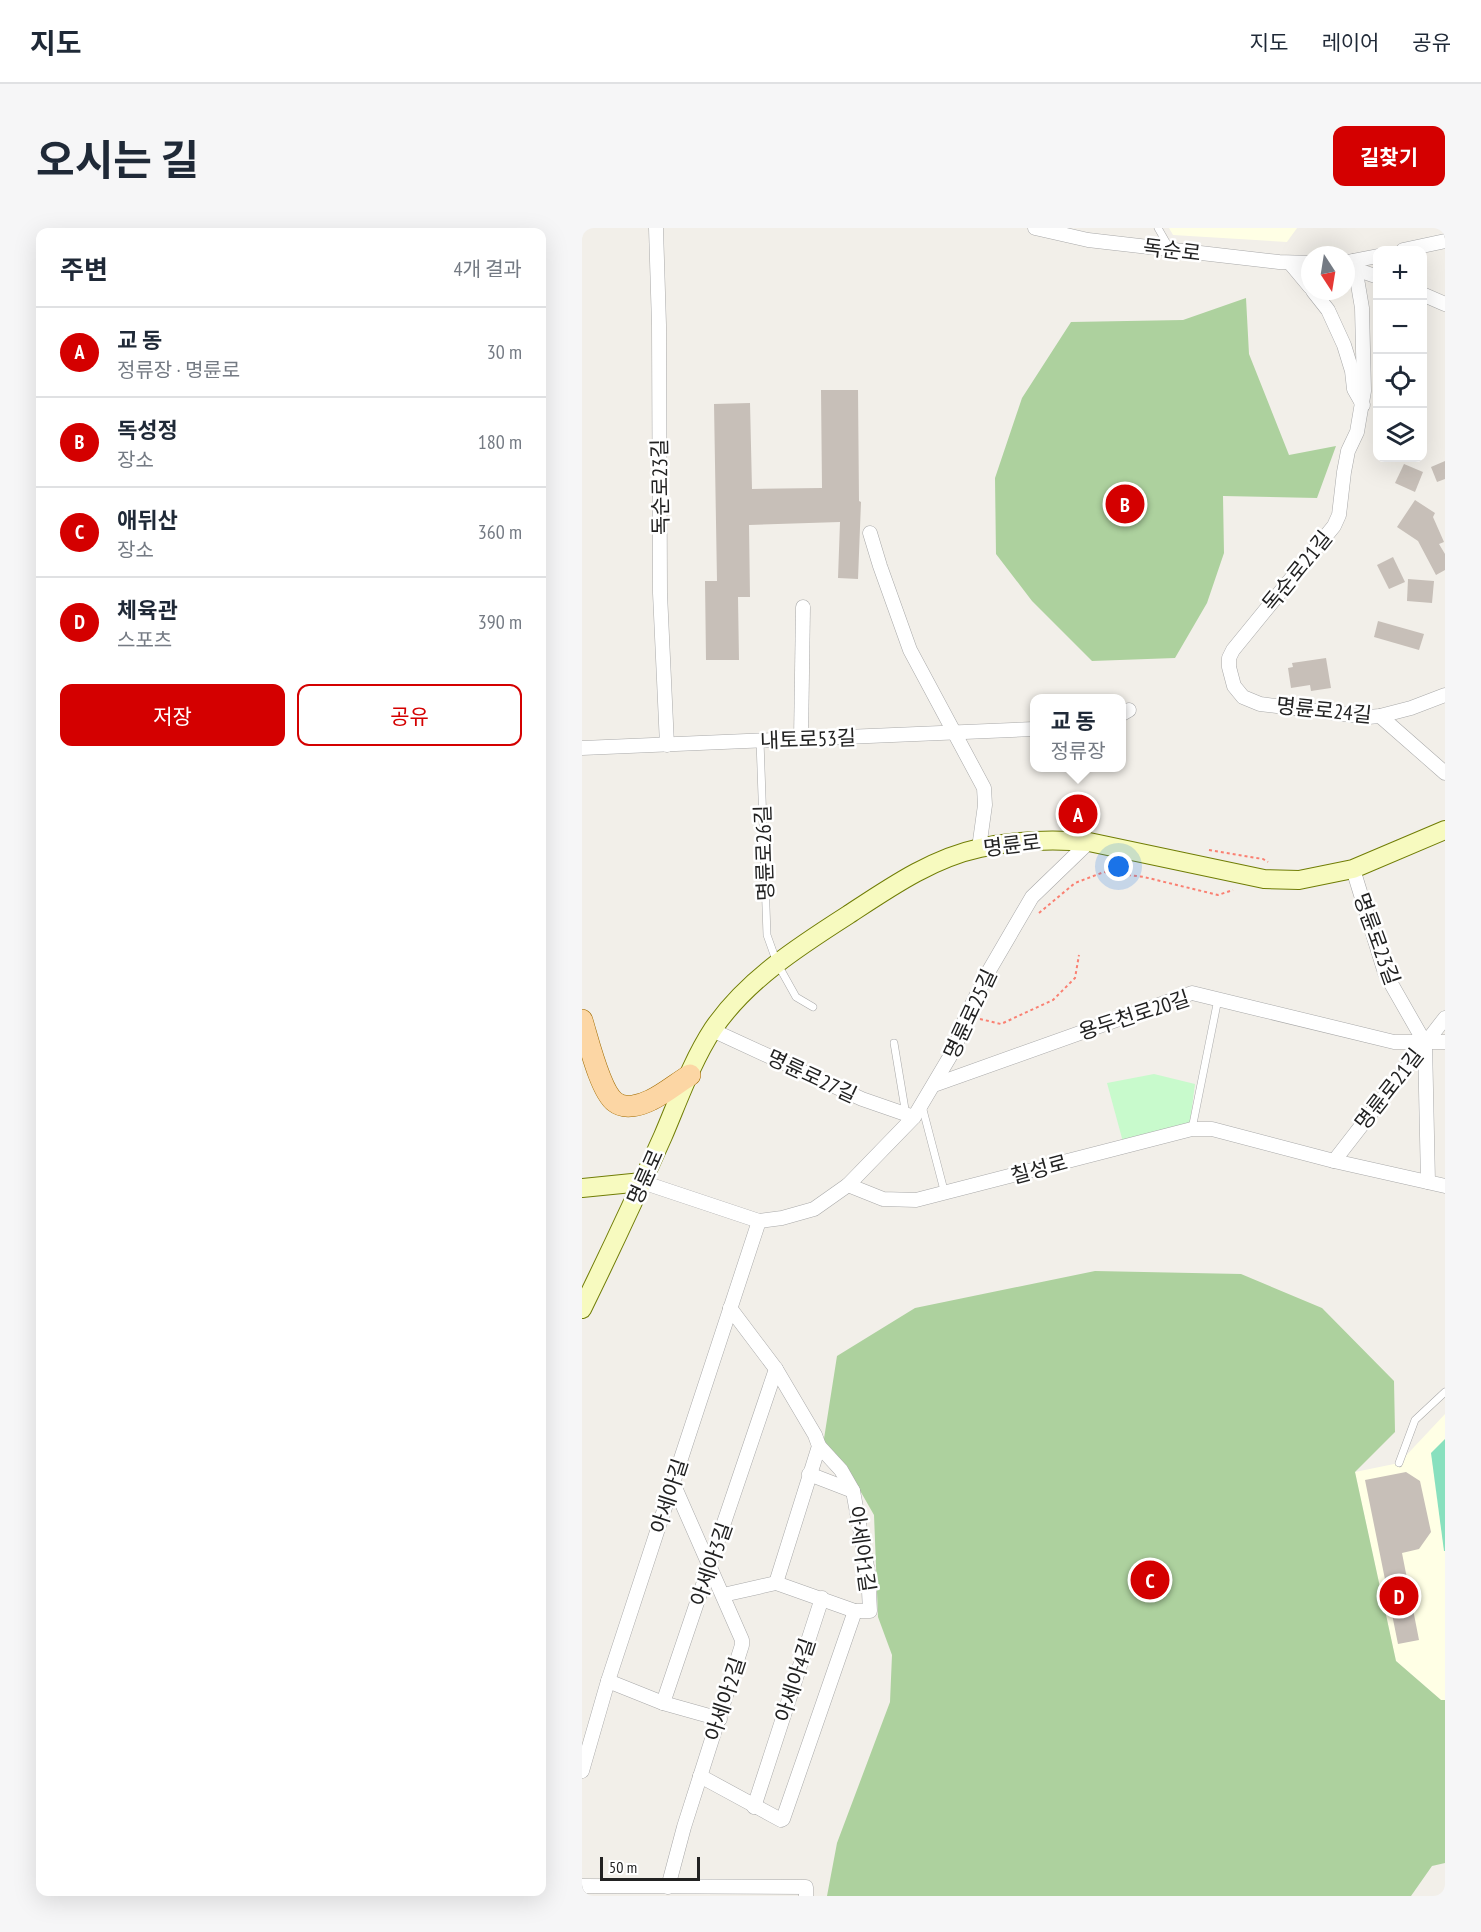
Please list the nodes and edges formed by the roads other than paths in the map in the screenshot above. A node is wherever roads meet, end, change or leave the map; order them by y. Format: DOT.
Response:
graph roads {
  1 [pos="656,228"];
  2 [pos="1035,228"];
  3 [pos="1158,228"];
  4 [pos="1445,241"];
  5 [pos="1422,246"];
  6 [pos="1172,251"];
  7 [pos="1373,257"];
  8 [pos="1290,262"];
  9 [pos="1301,263"];
  10 [pos="1355,263"];
  11 [pos="1355,266"];
  12 [pos="1301,276"];
  13 [pos="1373,276"];
  14 [pos="1355,277"];
  15 [pos="1427,296"];
  16 [pos="1320,300"];
  17 [pos="1445,304"];
  18 [pos="1363,405"];
  19 [pos="870,533"];
  20 [pos="803,607"];
  21 [pos="1238,693"];
  22 [pos="1445,695"];
  23 [pos="1380,716"];
  24 [pos="1030,729"];
  25 [pos="952,733"];
  26 [pos="801,739"];
  27 [pos="760,741"];
  28 [pos="667,745"];
  29 [pos="582,748"];
  30 [pos="1445,773"];
  31 [pos="1445,830"];
  32 [pos="1089,842"];
  33 [pos="979,848"];
  34 [pos="1353,869"];
  35 [pos="777,963"];
  36 [pos="1218,999"];
  37 [pos="813,1007"];
  38 [pos="1445,1018"];
  39 [pos="582,1020"];
  40 [pos="712,1030"];
  41 [pos="1445,1042"];
  42 [pos="894,1043"];
  43 [pos="1425,1043"];
  44 [pos="690,1075"];
  45 [pos="934,1085"];
  46 [pos="914,1112"];
  47 [pos="1192,1129"];
  48 [pos="1334,1161"];
  49 [pos="642,1182"];
  50 [pos="1428,1182"];
  51 [pos="848,1185"];
  52 [pos="1445,1186"];
  53 [pos="582,1188"];
  54 [pos="945,1194"];
  55 [pos="759,1221"];
  56 [pos="730,1308"];
  57 [pos="582,1309"];
  58 [pos="776,1369"];
  59 [pos="1445,1392"];
  60 [pos="819,1446"];
  61 [pos="1398,1463"];
  62 [pos="809,1474"];
  63 [pos="673,1484"];
  64 [pos="853,1491"];
  65 [pos="711,1566"];
  66 [pos="776,1583"];
  67 [pos="723,1595"];
  68 [pos="822,1598"];
  69 [pos="855,1611"];
  70 [pos="608,1681"];
  71 [pos="663,1703"];
  72 [pos="720,1719"];
  73 [pos="582,1771"];
  74 [pos="700,1776"];
  75 [pos="754,1807"];
  76 [pos="582,1886"];
  77 [pos="668,1887"];
  78 [pos="806,1896"];
  1 -- 28 [label="street, 독순로23길"];
  2 -- 6 [label="street, 독순로"];
  3 -- 6 [label="lane"];
  4 -- 5 [label="street"];
  6 -- 8 [label="street, 독순로"];
  7 -- 10 [label="street"];
  8 -- 9 [label="street, 독순로"];
  8 -- 12 [label="street"];
  11 -- 13 [label="street"];
  14 -- 18 [label="street, 독순로21길"];
  15 -- 17 [label="street"];
  16 -- 18 [label="street"];
  18 -- 21 [label="street, 독순로21길"];
  19 -- 25 [label="street"];
  20 -- 26 [label="street"];
  21 -- 23 [label="street, 명륜로24길"];
  22 -- 23 [label="street, 명륜로24길"];
  23 -- 30 [label="street"];
  24 -- 25 [label="street, 내토로53길"];
  25 -- 26 [label="street, 내토로53길"];
  25 -- 33 [label="street"];
  26 -- 27 [label="street, 내토로53길"];
  27 -- 28 [label="street, 내토로53길"];
  27 -- 35 [label="lane, 명륜로26길"];
  28 -- 29 [label="street, 내토로53길"];
  31 -- 34 [label="street, 명륜로"];
  32 -- 33 [label="street, 명륜로"];
  32 -- 34 [label="street, 명륜로"];
  32 -- 45 [label="street, 명륜로25길"];
  33 -- 35 [label="street, 명륜로"];
  34 -- 43 [label="street, 명륜로23길"];
  35 -- 37 [label="lane"];
  35 -- 40 [label="street, 명륜로"];
  36 -- 43 [label="street, 용두천로20길"];
  36 -- 45 [label="street, 용두천로20길"];
  36 -- 47 [label="lane"];
  38 -- 43 [label="street, 명륜로21길"];
  39 -- 44 [label="main road"];
  40 -- 44 [label="street, 명륜로"];
  40 -- 46 [label="street, 명륜로27길"];
  41 -- 43 [label="street, 용두천로20길"];
  42 -- 46 [label="lane"];
  43 -- 48 [label="street, 명륜로21길"];
  43 -- 50 [label="street, 명륜로23길"];
  44 -- 49 [label="street, 명륜로"];
  45 -- 46 [label="street, 명륜로25길"];
  46 -- 51 [label="street, 명륜로25길"];
  46 -- 54 [label="lane"];
  47 -- 48 [label="street, 칠성로"];
  47 -- 54 [label="street, 칠성로"];
  48 -- 50 [label="street, 칠성로"];
  49 -- 53 [label="street"];
  49 -- 55 [label="street"];
  49 -- 57 [label="street, 명륜로"];
  50 -- 52 [label="street, 칠성로"];
  51 -- 54 [label="street, 칠성로"];
  51 -- 55 [label="street"];
  55 -- 56 [label="street, 아세아길"];
  56 -- 58 [label="street"];
  56 -- 63 [label="street, 아세아길"];
  58 -- 60 [label="street"];
  58 -- 65 [label="street, 아세아3길"];
  59 -- 61 [label="lane"];
  60 -- 62 [label="street"];
  60 -- 64 [label="street"];
  62 -- 64 [label="street, 아세아1길"];
  62 -- 66 [label="street"];
  63 -- 65 [label="street, 아세아2길"];
  63 -- 70 [label="street, 아세아길"];
  64 -- 69 [label="street, 아세아1길"];
  65 -- 67 [label="street, 아세아2길"];
  65 -- 71 [label="street, 아세아3길"];
  66 -- 67 [label="street"];
  66 -- 68 [label="street"];
  67 -- 72 [label="street, 아세아2길"];
  68 -- 69 [label="street"];
  68 -- 75 [label="street, 아세아4길"];
  69 -- 75 [label="street, 아세아1길"];
  70 -- 71 [label="street"];
  70 -- 73 [label="street, 아세아길"];
  71 -- 72 [label="street"];
  72 -- 74 [label="street, 아세아2길"];
  74 -- 75 [label="street"];
  74 -- 77 [label="street, 아세아2길"];
  76 -- 77 [label="street"];
  77 -- 78 [label="street"];
}
